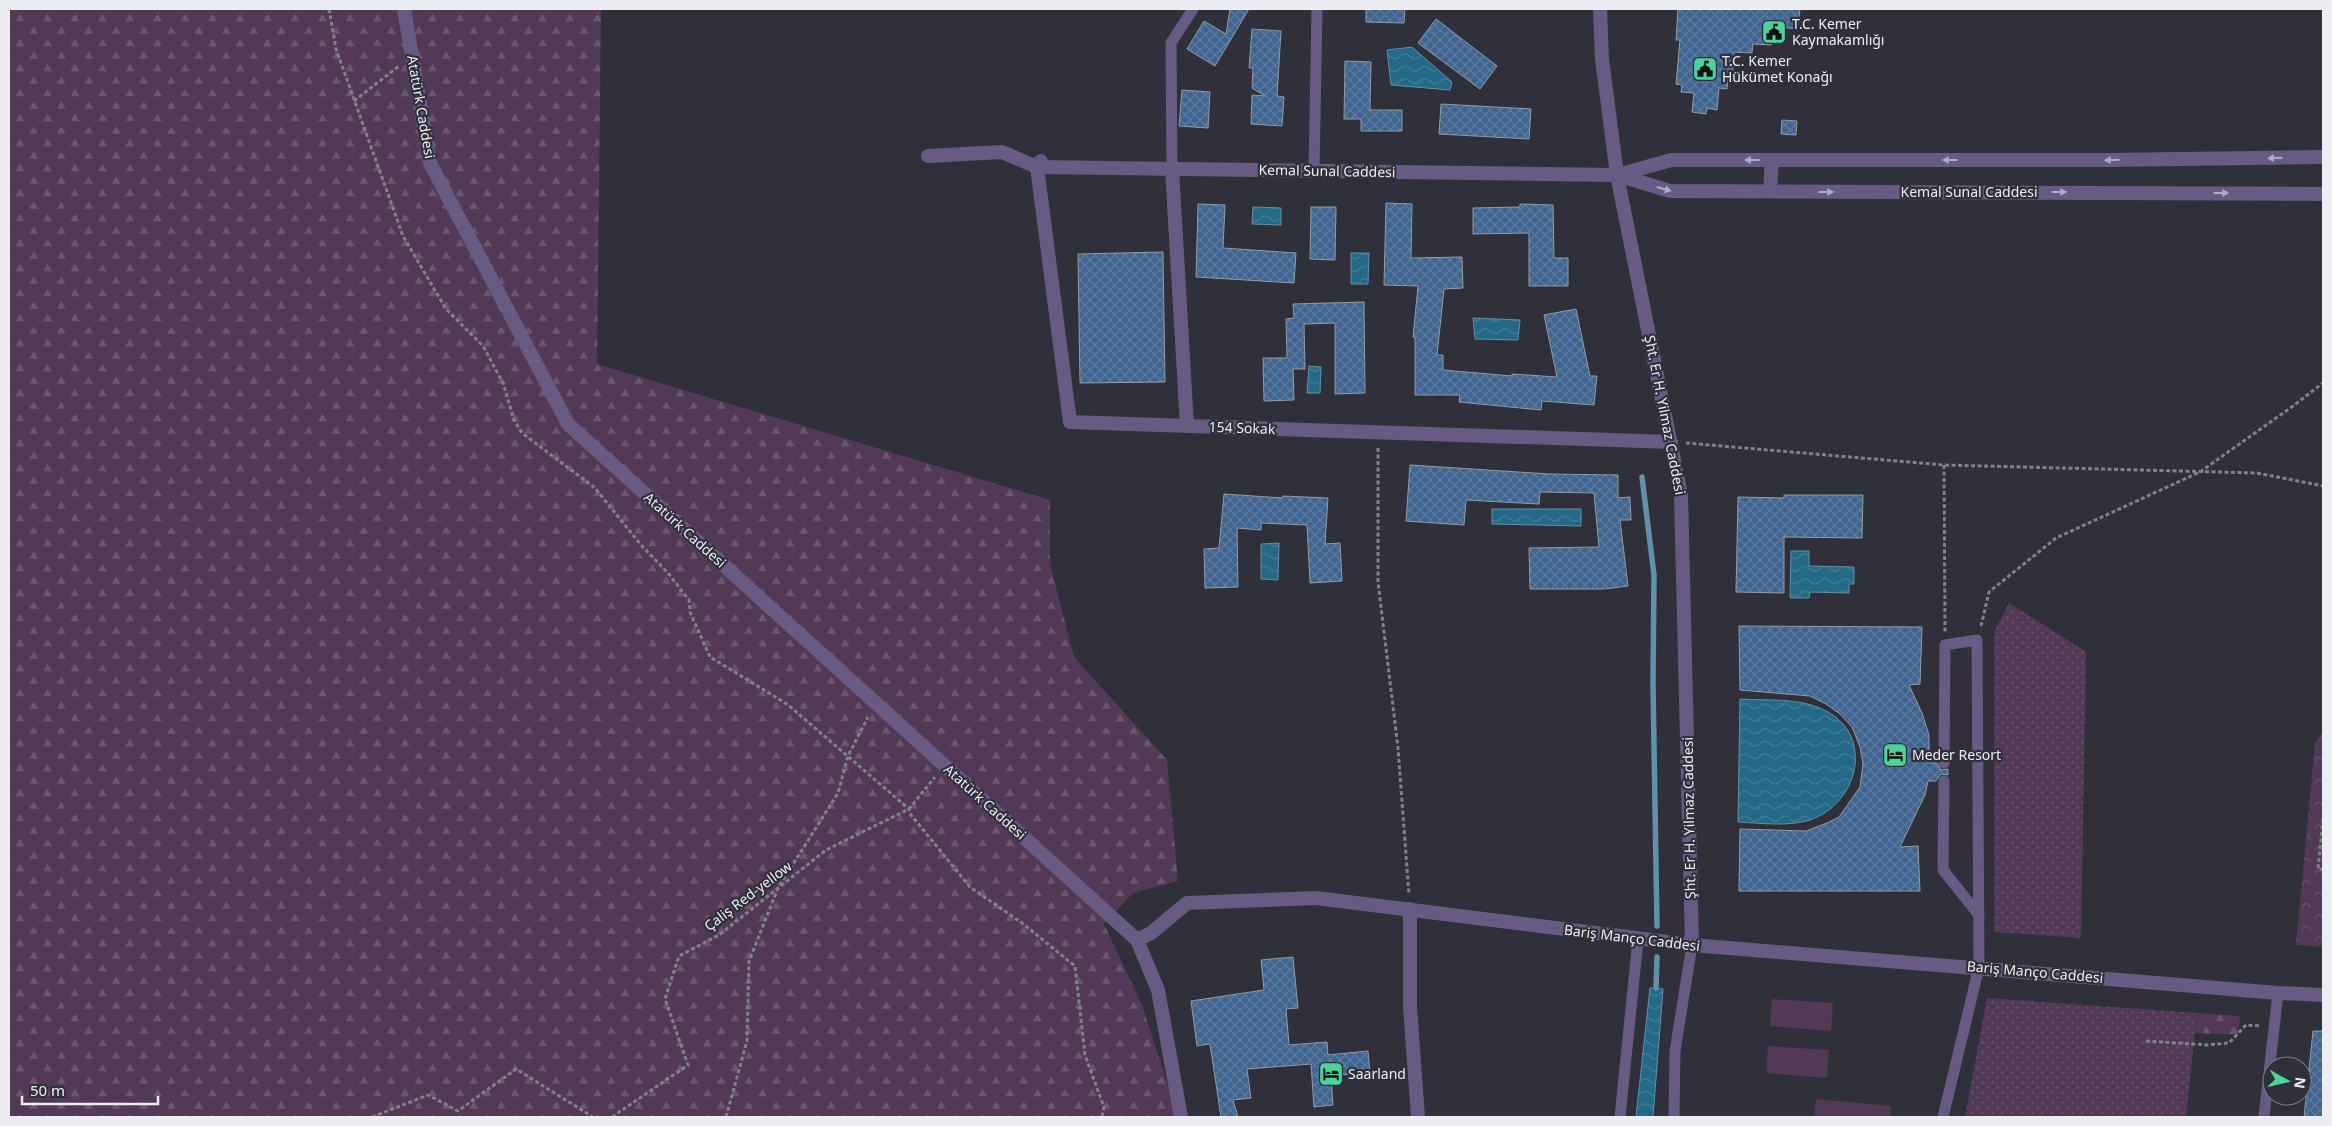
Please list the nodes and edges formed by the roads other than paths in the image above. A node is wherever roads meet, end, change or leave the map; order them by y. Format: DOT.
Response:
graph roads {
  1 [pos="404,9"];
  2 [pos="1193,9"];
  3 [pos="1317,9"];
  4 [pos="1600,9"];
  5 [pos="928,156"];
  6 [pos="2323,157"];
  7 [pos="1772,160"];
  8 [pos="1040,163"];
  9 [pos="1172,169"];
  10 [pos="1314,171"];
  11 [pos="1617,175"];
  12 [pos="1770,191"];
  13 [pos="2323,194"];
  14 [pos="1187,426"];
  15 [pos="1671,442"];
  16 [pos="1944,763"];
  17 [pos="1944,781"];
  18 [pos="1410,910"];
  19 [pos="1979,915"];
  20 [pos="1137,940"];
  21 [pos="1638,940"];
  22 [pos="1692,946"];
  23 [pos="1979,968"];
  24 [pos="2278,993"];
  25 [pos="2323,995"];
  26 [pos="1182,1117"];
  27 [pos="1418,1117"];
  28 [pos="1620,1117"];
  29 [pos="1674,1117"];
  30 [pos="1943,1117"];
  31 [pos="2264,1117"];
  1 -- 20 [label="street, Atatürk Caddesi"];
  2 -- 9 [label="lane"];
  3 -- 10 [label="lane"];
  4 -- 11 [label="street, Şht. Er H. Yilmaz Caddesi"];
  5 -- 8 [label="street"];
  6 -- 7 [label="street, Kemal Sunal Caddesi, one-way"];
  7 -- 11 [label="street, Kemal Sunal Caddesi, one-way"];
  7 -- 12 [label="street"];
  8 -- 9 [label="street, Kemal Sunal Caddesi"];
  8 -- 14 [label="street, 154 Sokak"];
  9 -- 10 [label="street, Kemal Sunal Caddesi"];
  9 -- 14 [label="street"];
  10 -- 11 [label="street, Kemal Sunal Caddesi"];
  11 -- 12 [label="street, Kemal Sunal Caddesi, one-way"];
  11 -- 15 [label="street, Şht. Er H. Yilmaz Caddesi"];
  12 -- 13 [label="street, Kemal Sunal Caddesi, one-way"];
  14 -- 15 [label="street, 154 Sokak"];
  15 -- 22 [label="street, Şht. Er H. Yilmaz Caddesi"];
  16 -- 19 [label="lane"];
  17 -- 19 [label="lane"];
  18 -- 20 [label="street, Bariş Manço Caddesi"];
  18 -- 21 [label="street, Bariş Manço Caddesi"];
  18 -- 27 [label="street"];
  19 -- 23 [label="lane"];
  20 -- 26 [label="street"];
  21 -- 22 [label="street, Bariş Manço Caddesi"];
  21 -- 28 [label="lane"];
  22 -- 23 [label="street, Bariş Manço Caddesi"];
  22 -- 29 [label="lane"];
  23 -- 24 [label="street, Bariş Manço Caddesi"];
  23 -- 30 [label="lane"];
  24 -- 25 [label="street, Bariş Manço Caddesi"];
  24 -- 31 [label="lane"];
}
